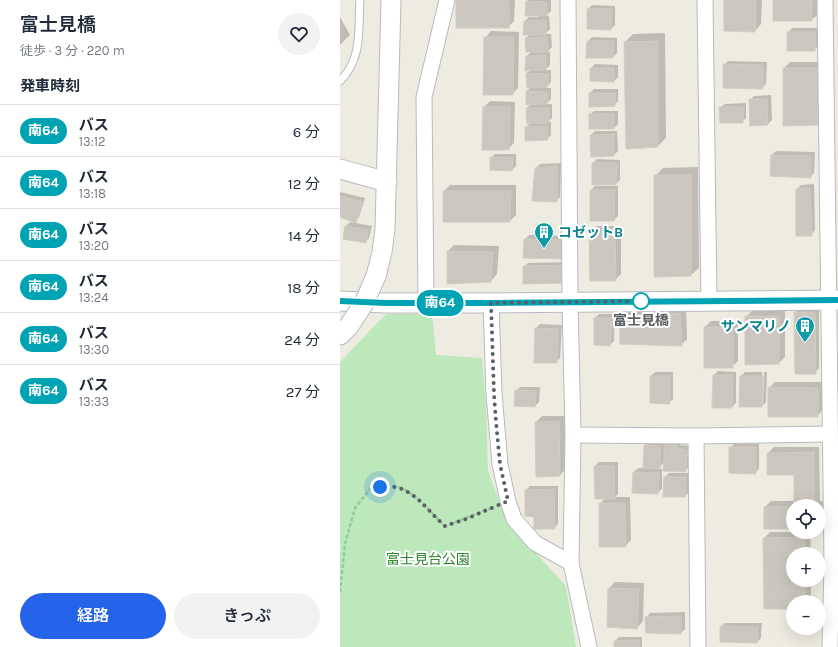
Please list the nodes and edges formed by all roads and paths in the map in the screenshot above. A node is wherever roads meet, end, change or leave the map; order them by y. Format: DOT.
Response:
graph roads {
  1 [pos="360,0"];
  2 [pos="391,0"];
  3 [pos="447,0"];
  4 [pos="568,0"];
  5 [pos="704,0"];
  6 [pos="825,0"];
  7 [pos="340,81"];
  8 [pos="340,168"];
  9 [pos="387,182"];
  10 [pos="833,300"];
  11 [pos="340,301"];
  12 [pos="570,301"];
  13 [pos="709,301"];
  14 [pos="426,302"];
  15 [pos="491,303"];
  16 [pos="344,331"];
  17 [pos="830,434"];
  18 [pos="573,435"];
  19 [pos="696,436"];
  20 [pos="508,501"];
  21 [pos="571,563"];
  22 [pos="340,592"];
  23 [pos="589,647"];
  24 [pos="698,647"];
  25 [pos="830,647"];
  1 -- 7 [label="lane"];
  2 -- 9 [label="street"];
  3 -- 14 [label="street"];
  4 -- 12 [label="street"];
  5 -- 13 [label="street"];
  6 -- 10 [label="street"];
  8 -- 9 [label="street"];
  9 -- 16 [label="street, bridge"];
  10 -- 13 [label="street"];
  10 -- 17 [label="street"];
  11 -- 14 [label="street"];
  12 -- 13 [label="street"];
  12 -- 15 [label="street"];
  12 -- 18 [label="street"];
  14 -- 15 [label="street"];
  15 -- 20 [label="street"];
  17 -- 19 [label="street"];
  17 -- 25 [label="street"];
  18 -- 19 [label="street"];
  18 -- 21 [label="street"];
  19 -- 24 [label="street"];
  20 -- 21 [label="street"];
  20 -- 22 [label="path"];
  21 -- 23 [label="street"];
}
